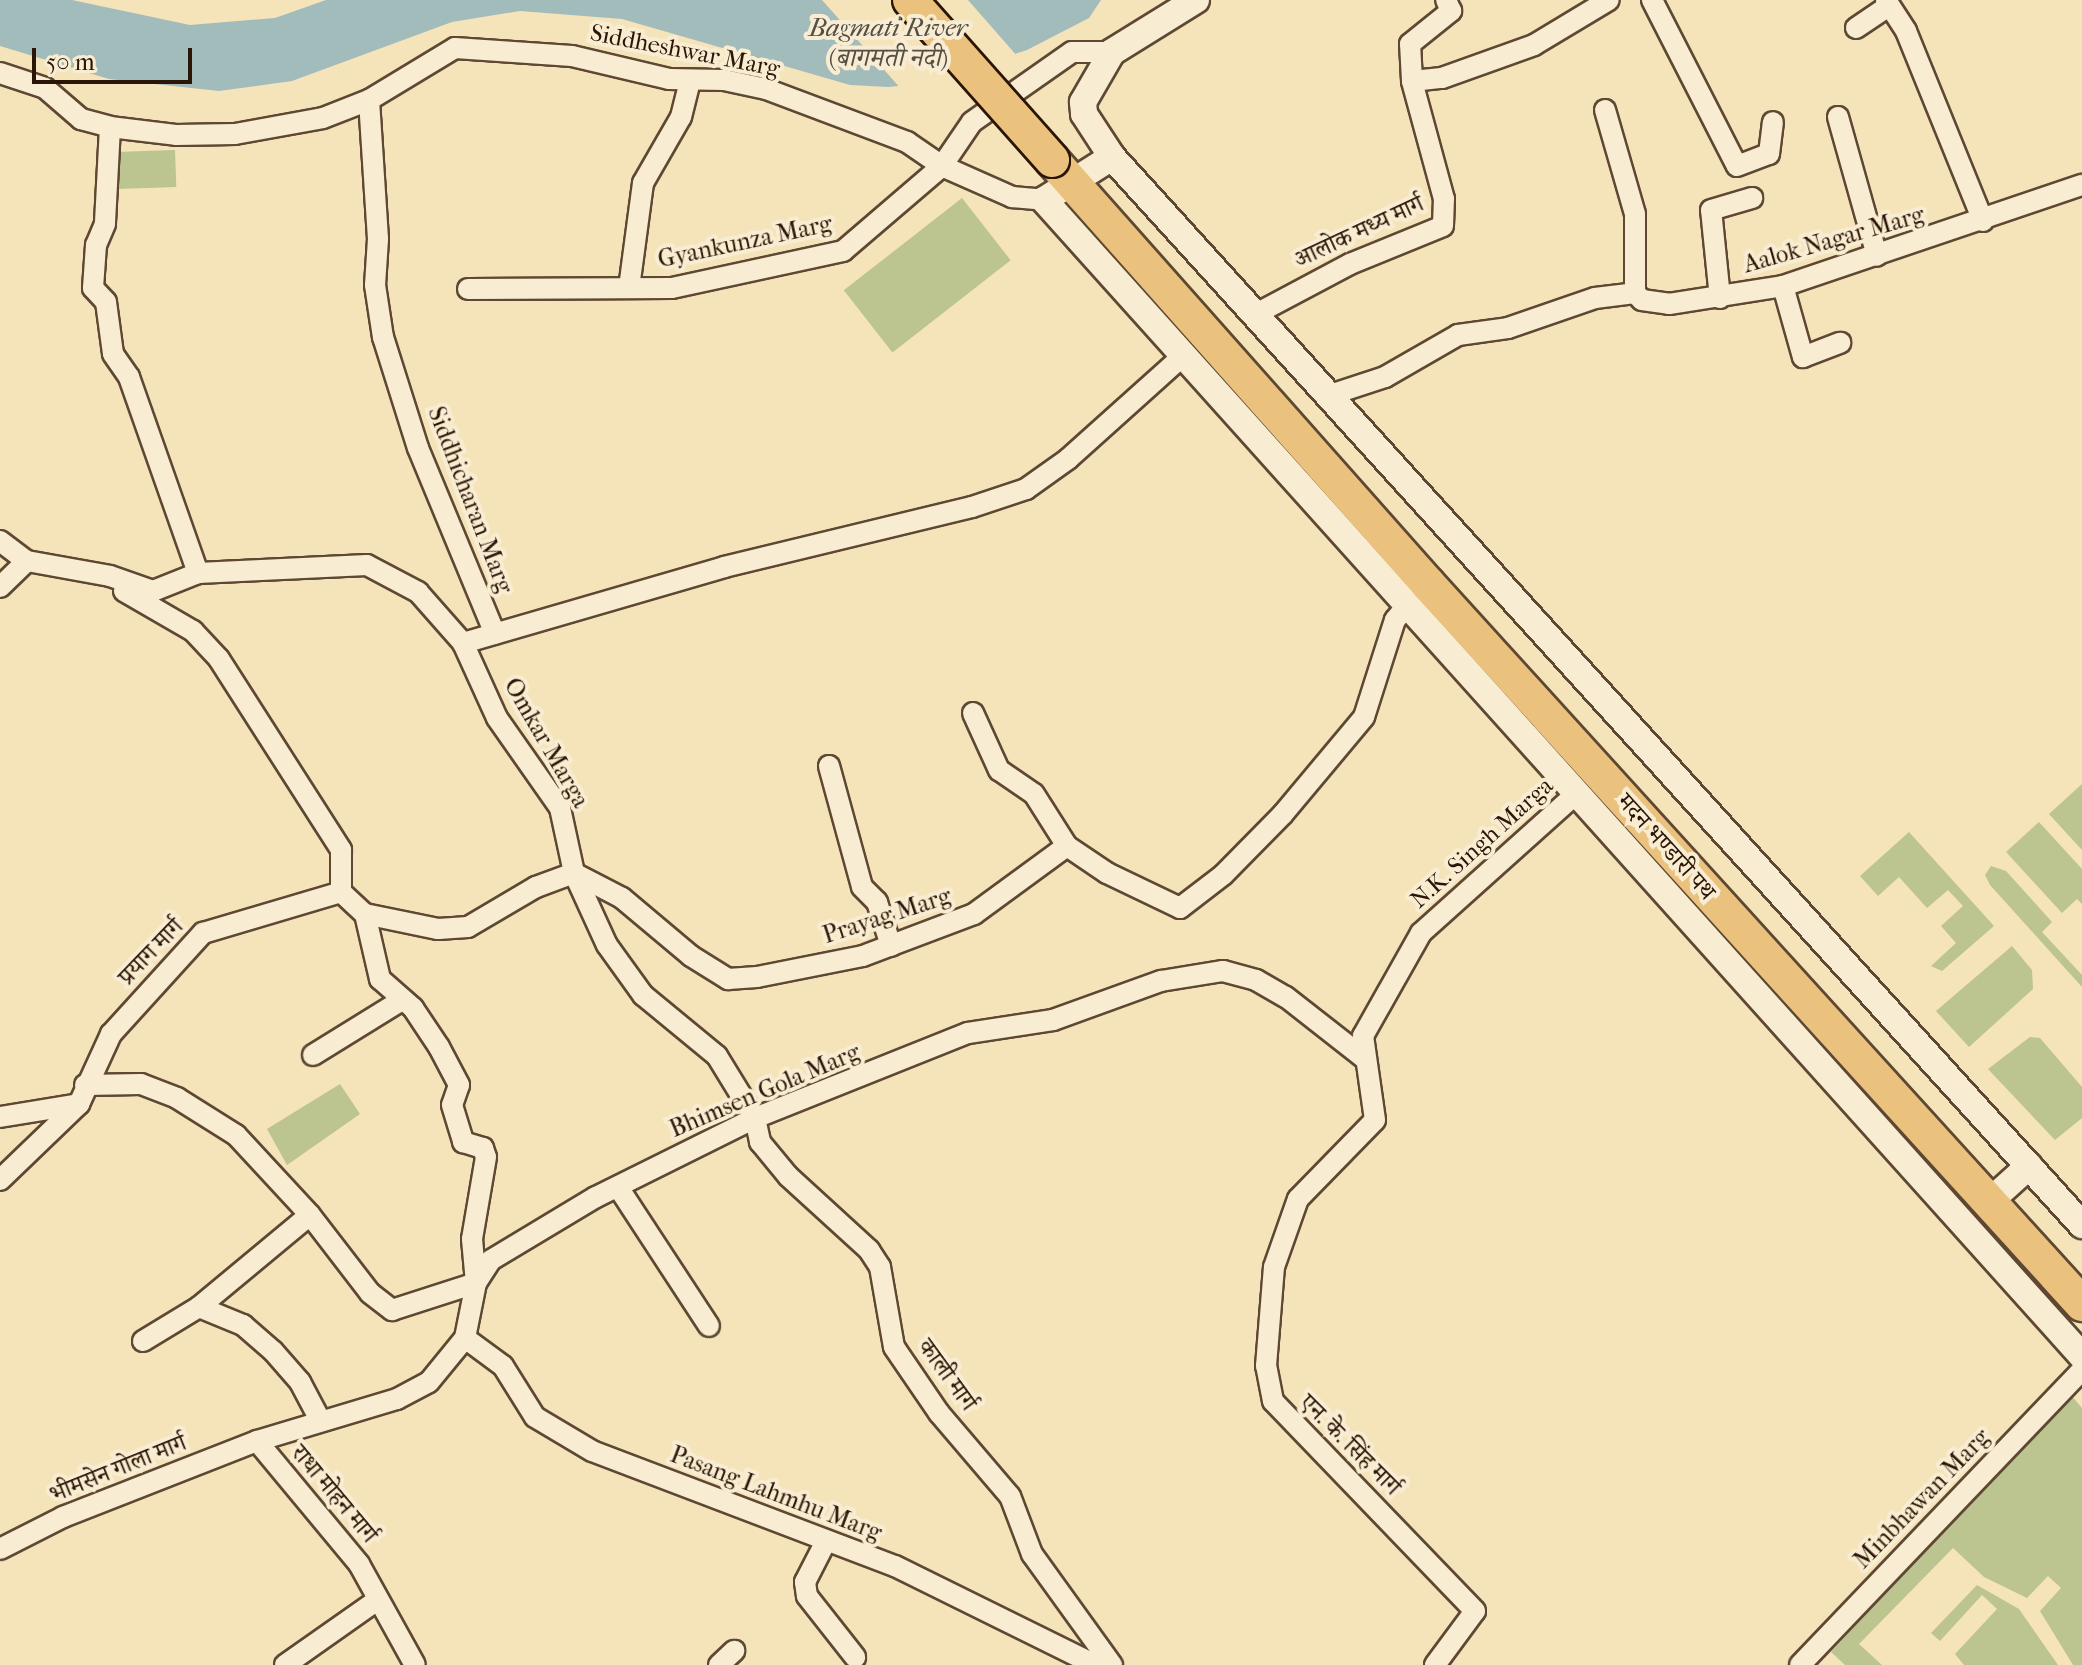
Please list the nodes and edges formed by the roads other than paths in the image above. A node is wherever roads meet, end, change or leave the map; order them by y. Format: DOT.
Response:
graph roads {
  1 [pos="910,0"];
  2 [pos="938,0"];
  3 [pos="1196,0"];
  4 [pos="1446,0"];
  5 [pos="1609,0"];
  6 [pos="1652,0"];
  7 [pos="1888,3"];
  8 [pos="1856,28"];
  9 [pos="1112,52"];
  10 [pos="0,73"];
  11 [pos="1412,81"];
  12 [pos="690,82"];
  13 [pos="369,100"];
  14 [pos="1605,110"];
  15 [pos="1838,117"];
  16 [pos="1773,122"];
  17 [pos="110,127"];
  18 [pos="942,166"];
  19 [pos="1073,170"];
  20 [pos="2082,185"];
  21 [pos="1752,198"];
  22 [pos="1983,221"];
  23 [pos="1877,256"];
  24 [pos="1783,286"];
  25 [pos="629,288"];
  26 [pos="468,289"];
  27 [pos="1635,293"];
  28 [pos="1720,298"];
  29 [pos="1254,315"];
  30 [pos="1840,343"];
  31 [pos="1185,354"];
  32 [pos="1327,396"];
  33 [pos="0,541"];
  34 [pos="27,561"];
  35 [pos="198,573"];
  36 [pos="110,576"];
  37 [pos="0,587"];
  38 [pos="1417,596"];
  39 [pos="495,634"];
  40 [pos="463,643"];
  41 [pos="973,713"];
  42 [pos="829,766"];
  43 [pos="1576,794"];
  44 [pos="1067,846"];
  45 [pos="574,873"];
  46 [pos="341,892"];
  47 [pos="365,914"];
  48 [pos="891,946"];
  49 [pos="402,1000"];
  50 [pos="313,1055"];
  51 [pos="1365,1059"];
  52 [pos="82,1095"];
  53 [pos="1901,1112"];
  54 [pos="0,1117"];
  55 [pos="755,1118"];
  56 [pos="0,1180"];
  57 [pos="2008,1185"];
  58 [pos="618,1187"];
  59 [pos="310,1215"];
  60 [pos="2082,1225"];
  61 [pos="2082,1271"];
  62 [pos="476,1283"];
  63 [pos="2082,1304"];
  64 [pos="199,1307"];
  65 [pos="709,1326"];
  66 [pos="465,1338"];
  67 [pos="143,1341"];
  68 [pos="2082,1356"];
  69 [pos="2082,1370"];
  70 [pos="320,1420"];
  71 [pos="257,1441"];
  72 [pos="825,1543"];
  73 [pos="0,1549"];
  74 [pos="376,1601"];
  75 [pos="855,1657"];
  76 [pos="285,1665"];
  77 [pos="415,1665"];
  78 [pos="1095,1665"];
  79 [pos="1111,1665"];
  80 [pos="1435,1665"];
  81 [pos="1800,1665"];
  1 -- 19 [label="highway, bridge"];
  2 -- 19 [label="highway"];
  3 -- 9 [label="street"];
  4 -- 11 [label="street, आलोक मध्य मार्ग"];
  5 -- 11 [label="street"];
  6 -- 16 [label="street"];
  7 -- 8 [label="street"];
  7 -- 22 [label="street"];
  9 -- 18 [label="street, Gyankunza Marg"];
  9 -- 19 [label="street"];
  10 -- 17 [label="street, Siddheshwar Marg"];
  11 -- 29 [label="street, आलोक मध्य मार्ग"];
  12 -- 13 [label="street, Siddheshwar Marg"];
  12 -- 18 [label="street, Siddheshwar Marg"];
  12 -- 25 [label="street"];
  13 -- 17 [label="street, Siddheshwar Marg"];
  13 -- 39 [label="street, Siddhicharan Marg"];
  14 -- 27 [label="street"];
  15 -- 23 [label="street"];
  17 -- 35 [label="street"];
  18 -- 19 [label="street"];
  18 -- 25 [label="street, Gyankunza Marg"];
  19 -- 29 [label="street"];
  19 -- 31 [label="street"];
  19 -- 38 [label="highway, मदन भण्डारी पथ"];
  19 -- 53 [label="highway, मदन भण्डारी पथ"];
  20 -- 22 [label="street, Aalok Nagar Marg"];
  21 -- 28 [label="street"];
  22 -- 23 [label="street, Aalok Nagar Marg"];
  23 -- 24 [label="street, Aalok Nagar Marg"];
  24 -- 28 [label="street, Aalok Nagar Marg"];
  24 -- 30 [label="street"];
  25 -- 26 [label="street, Gyankunza Marg"];
  27 -- 28 [label="street, Aalok Nagar Marg"];
  27 -- 32 [label="street, Aalok Nagar Marg"];
  29 -- 32 [label="street"];
  31 -- 38 [label="street"];
  31 -- 39 [label="street"];
  32 -- 57 [label="street"];
  33 -- 34 [label="street"];
  34 -- 36 [label="street, Omkar Marga"];
  34 -- 37 [label="street"];
  35 -- 36 [label="street, Omkar Marga"];
  35 -- 40 [label="street, Omkar Marga"];
  36 -- 46 [label="street"];
  38 -- 43 [label="street"];
  38 -- 44 [label="street"];
  38 -- 53 [label="highway, मदन भण्डारी पथ"];
  39 -- 40 [label="street"];
  40 -- 45 [label="street, Omkar Marga"];
  41 -- 44 [label="street"];
  42 -- 48 [label="street"];
  43 -- 51 [label="street, N.K. Singh Marga"];
  43 -- 53 [label="street"];
  44 -- 48 [label="street, Prayag Marg"];
  45 -- 47 [label="street"];
  45 -- 48 [label="street, Prayag Marg"];
  45 -- 55 [label="street, Omkar Marga"];
  46 -- 47 [label="street"];
  46 -- 52 [label="street, प्रयाग मार्ग"];
  47 -- 49 [label="street"];
  49 -- 50 [label="street"];
  49 -- 62 [label="street"];
  51 -- 55 [label="street, Bhimsen Gola Marg"];
  51 -- 80 [label="street, एन. के. सिंह मार्ग"];
  52 -- 54 [label="street"];
  52 -- 56 [label="street"];
  52 -- 59 [label="street"];
  53 -- 57 [label="highway, मदन भण्डारी पथ"];
  53 -- 68 [label="street"];
  55 -- 58 [label="street, Bhimsen Gola Marg"];
  55 -- 79 [label="street, काली मार्ग"];
  57 -- 60 [label="street"];
  57 -- 61 [label="highway, मदन भण्डारी पथ"];
  57 -- 63 [label="highway, मदन भण्डारी पथ"];
  58 -- 62 [label="street, Bhimsen Gola Marg"];
  58 -- 65 [label="street"];
  59 -- 62 [label="street"];
  59 -- 64 [label="street"];
  62 -- 66 [label="street"];
  64 -- 67 [label="street"];
  64 -- 70 [label="street"];
  66 -- 70 [label="street"];
  66 -- 72 [label="street, Pasang Lahmhu Marg"];
  69 -- 81 [label="street, Minbhawan Marg"];
  70 -- 71 [label="street"];
  71 -- 73 [label="street, भीमसेन गोला मार्ग"];
  71 -- 74 [label="street, राधा मोहन मार्ग"];
  72 -- 75 [label="street"];
  72 -- 78 [label="street, Pasang Lahmhu Marg"];
  74 -- 76 [label="street"];
  74 -- 77 [label="street, राधा मोहन मार्ग"];
}
